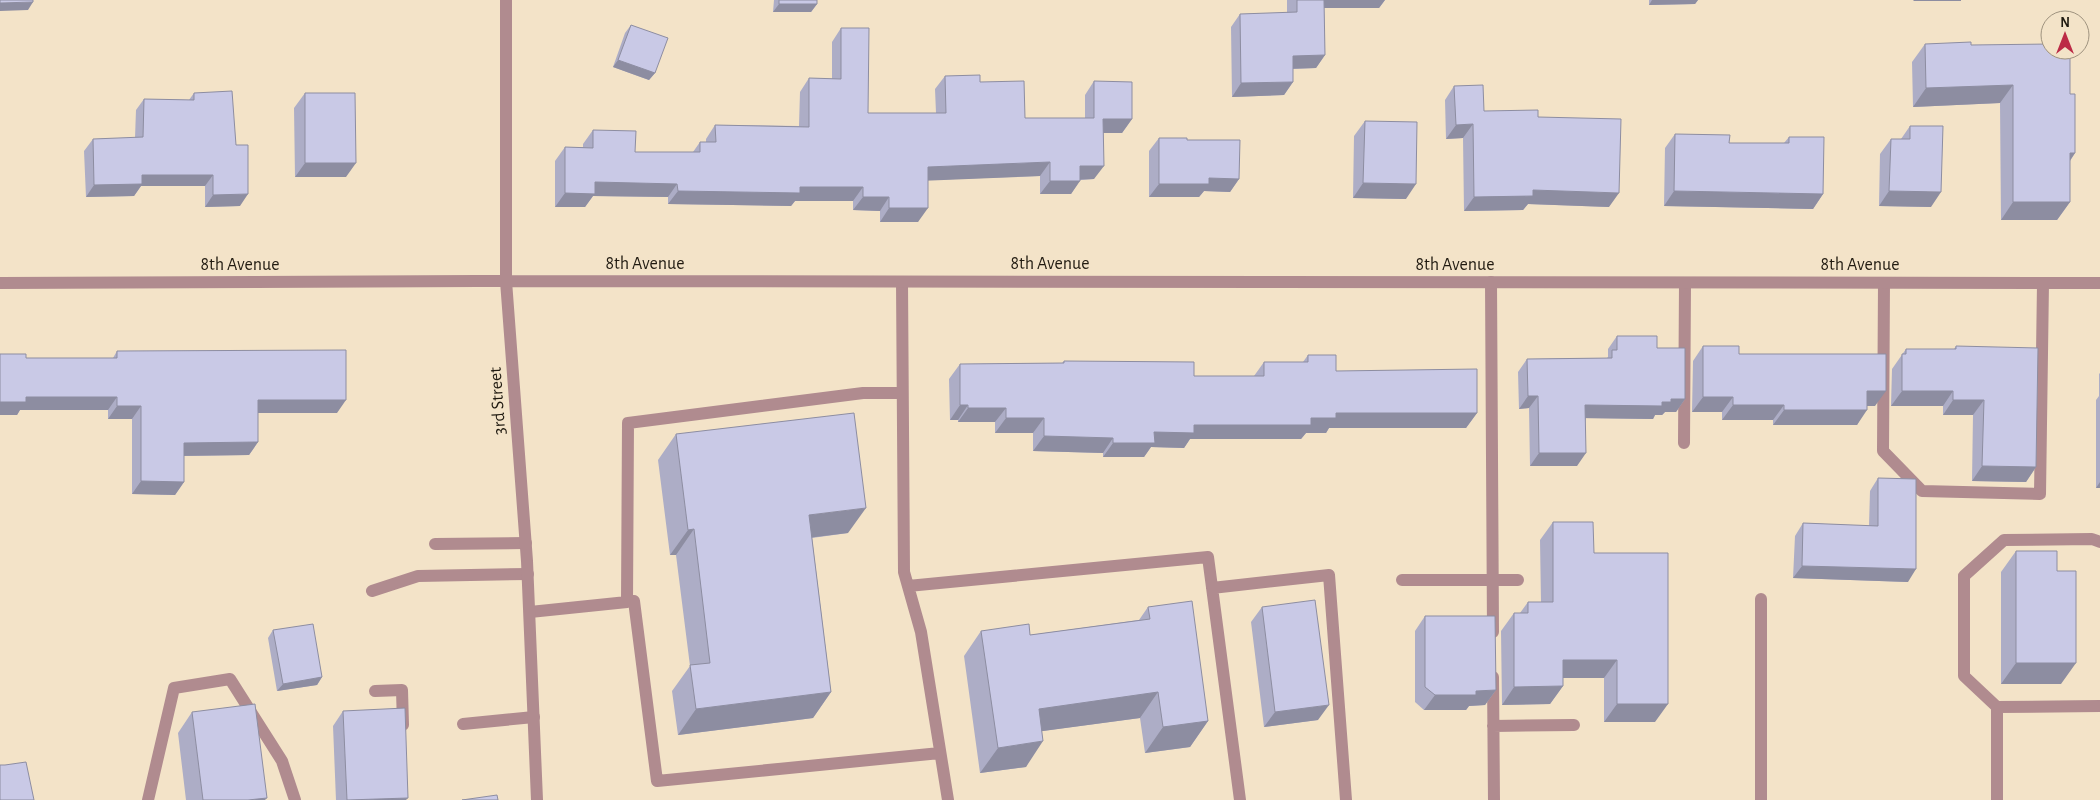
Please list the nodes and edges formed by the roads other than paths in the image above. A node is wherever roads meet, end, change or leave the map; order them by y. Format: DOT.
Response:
graph roads {
  1 [pos="506,0"];
  2 [pos="506,281"];
  3 [pos="902,282"];
  4 [pos="1490,282"];
  5 [pos="1685,283"];
  6 [pos="1884,283"];
  7 [pos="0,284"];
  8 [pos="2042,284"];
  9 [pos="2100,284"];
  10 [pos="902,392"];
  11 [pos="1684,443"];
  12 [pos="2100,542"];
  13 [pos="435,544"];
  14 [pos="526,544"];
  15 [pos="528,574"];
  16 [pos="1402,580"];
  17 [pos="1492,580"];
  18 [pos="1518,580"];
  19 [pos="908,586"];
  20 [pos="1212,588"];
  21 [pos="372,591"];
  22 [pos="1761,599"];
  23 [pos="634,601"];
  24 [pos="530,612"];
  25 [pos="1493,648"];
  26 [pos="1493,668"];
  27 [pos="375,691"];
  28 [pos="2100,706"];
  29 [pos="1996,707"];
  30 [pos="534,717"];
  31 [pos="464,724"];
  32 [pos="1574,725"];
  33 [pos="1493,726"];
  34 [pos="403,740"];
  35 [pos="940,753"];
  36 [pos="148,800"];
  37 [pos="295,800"];
  38 [pos="537,800"];
  39 [pos="948,800"];
  40 [pos="1240,800"];
  41 [pos="1346,800"];
  42 [pos="1494,800"];
  43 [pos="1761,800"];
  44 [pos="1997,800"];
  1 -- 2 [label="street, 3rd Street"];
  2 -- 3 [label="street, 8th Avenue"];
  2 -- 7 [label="street, 8th Avenue"];
  2 -- 14 [label="street, 3rd Street"];
  3 -- 4 [label="street, 8th Avenue"];
  3 -- 10 [label="street"];
  4 -- 5 [label="street, 8th Avenue"];
  4 -- 17 [label="street"];
  5 -- 6 [label="street, 8th Avenue"];
  5 -- 11 [label="street"];
  6 -- 8 [label="street, 8th Avenue"];
  6 -- 8 [label="street"];
  8 -- 9 [label="street, 8th Avenue"];
  10 -- 19 [label="street"];
  10 -- 24 [label="street"];
  12 -- 29 [label="street"];
  13 -- 14 [label="street"];
  14 -- 15 [label="street, 3rd Street"];
  15 -- 21 [label="street"];
  15 -- 24 [label="street, 3rd Street"];
  16 -- 17 [label="street"];
  17 -- 18 [label="street"];
  17 -- 25 [label="street"];
  19 -- 20 [label="street"];
  19 -- 35 [label="street"];
  20 -- 40 [label="street"];
  20 -- 41 [label="street"];
  22 -- 43 [label="street"];
  23 -- 35 [label="street"];
  24 -- 30 [label="street, 3rd Street"];
  26 -- 33 [label="street"];
  27 -- 34 [label="street"];
  28 -- 29 [label="street"];
  29 -- 44 [label="street"];
  30 -- 31 [label="street"];
  30 -- 38 [label="street, 3rd Street"];
  32 -- 33 [label="street"];
  33 -- 42 [label="street"];
  35 -- 39 [label="street"];
  36 -- 37 [label="street"];
}
